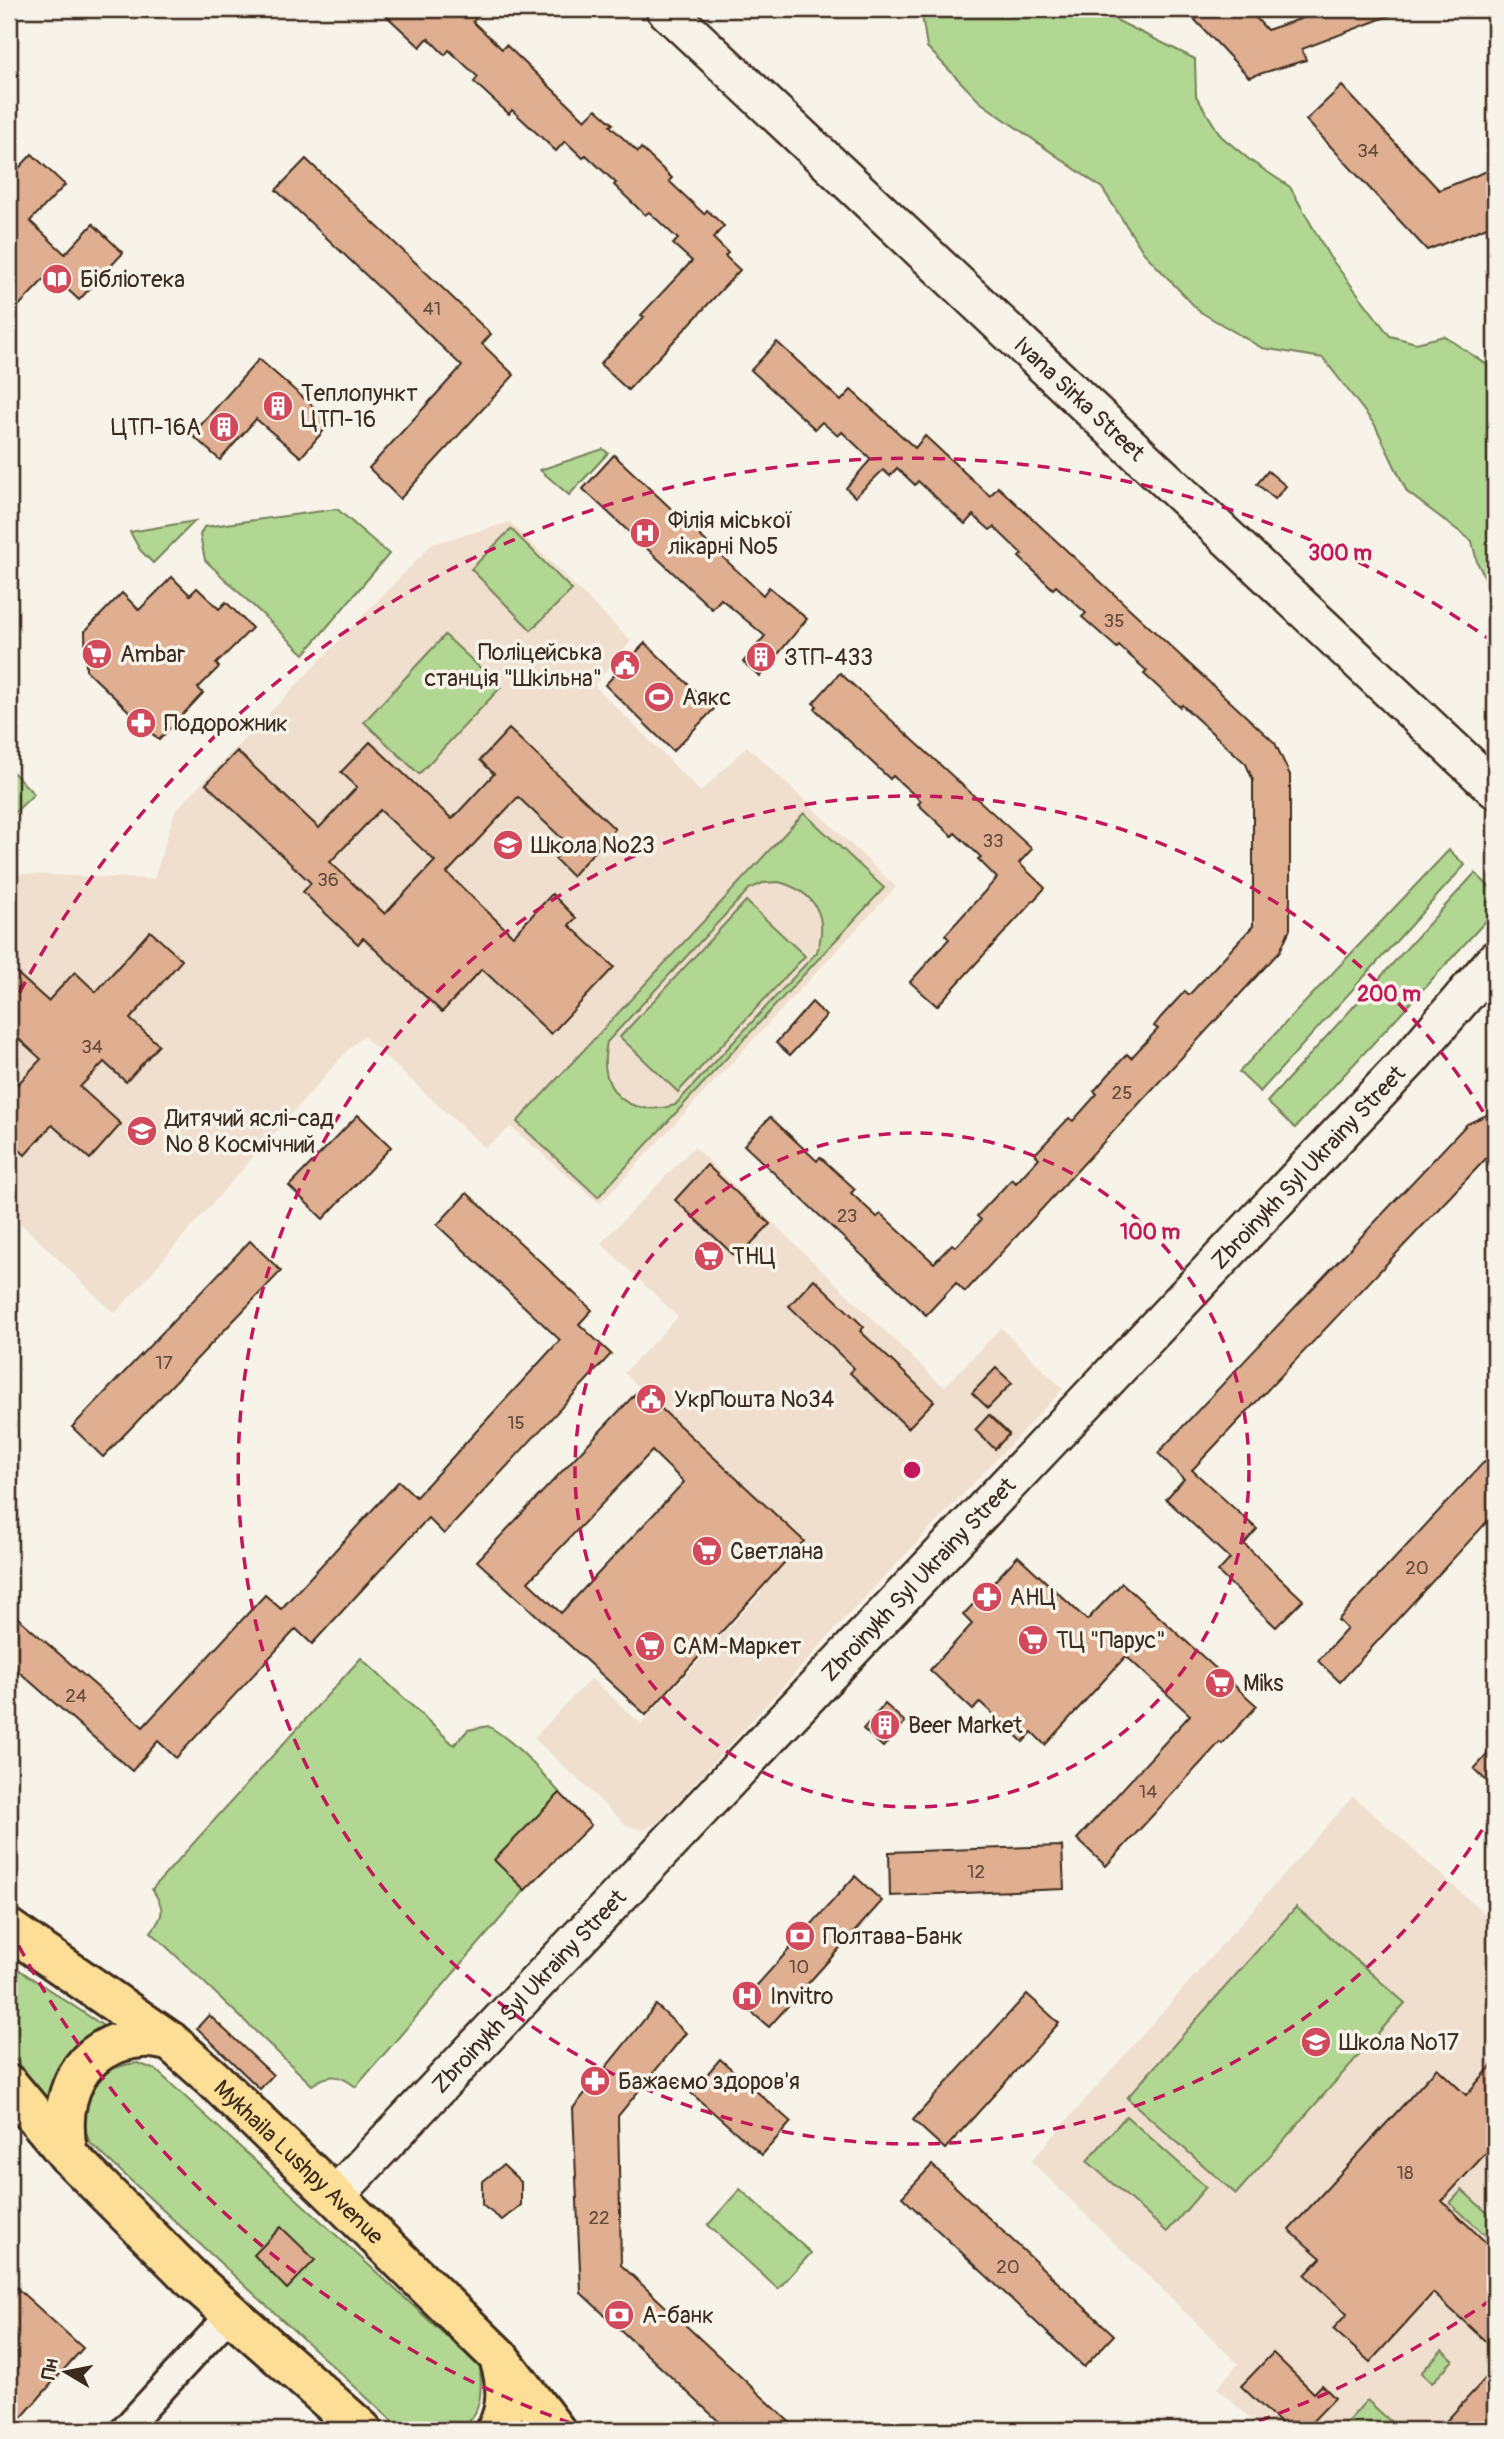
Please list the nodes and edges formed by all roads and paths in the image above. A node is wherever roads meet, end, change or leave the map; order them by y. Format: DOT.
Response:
graph roads {
  1 [pos="665,9"];
  2 [pos="1495,789"];
  3 [pos="1495,960"];
  4 [pos="9,1929"];
  5 [pos="170,2041"];
  6 [pos="9,2085"];
  7 [pos="68,2155"];
  8 [pos="335,2196"];
  9 [pos="230,2315"];
  10 [pos="499,2357"];
  11 [pos="124,2430"];
  12 [pos="362,2430"];
  13 [pos="496,2430"];
  14 [pos="555,2430"];
  1 -- 2 [label="street, Ivana Sirka Street"];
  3 -- 8 [label="street, Zbroinykh Syl Ukrainy Street"];
  4 -- 5 [label="main road, Mykhaila Lushpy Avenue"];
  5 -- 7 [label="main road"];
  5 -- 8 [label="main road, Mykhaila Lushpy Avenue"];
  6 -- 7 [label="main road"];
  7 -- 9 [label="main road"];
  8 -- 10 [label="main road, Mykhaila Lushpy Avenue"];
  9 -- 11 [label="street"];
  9 -- 12 [label="main road"];
  10 -- 13 [label="main road"];
  10 -- 14 [label="main road, Mykhaila Lushpy Avenue"];
}
